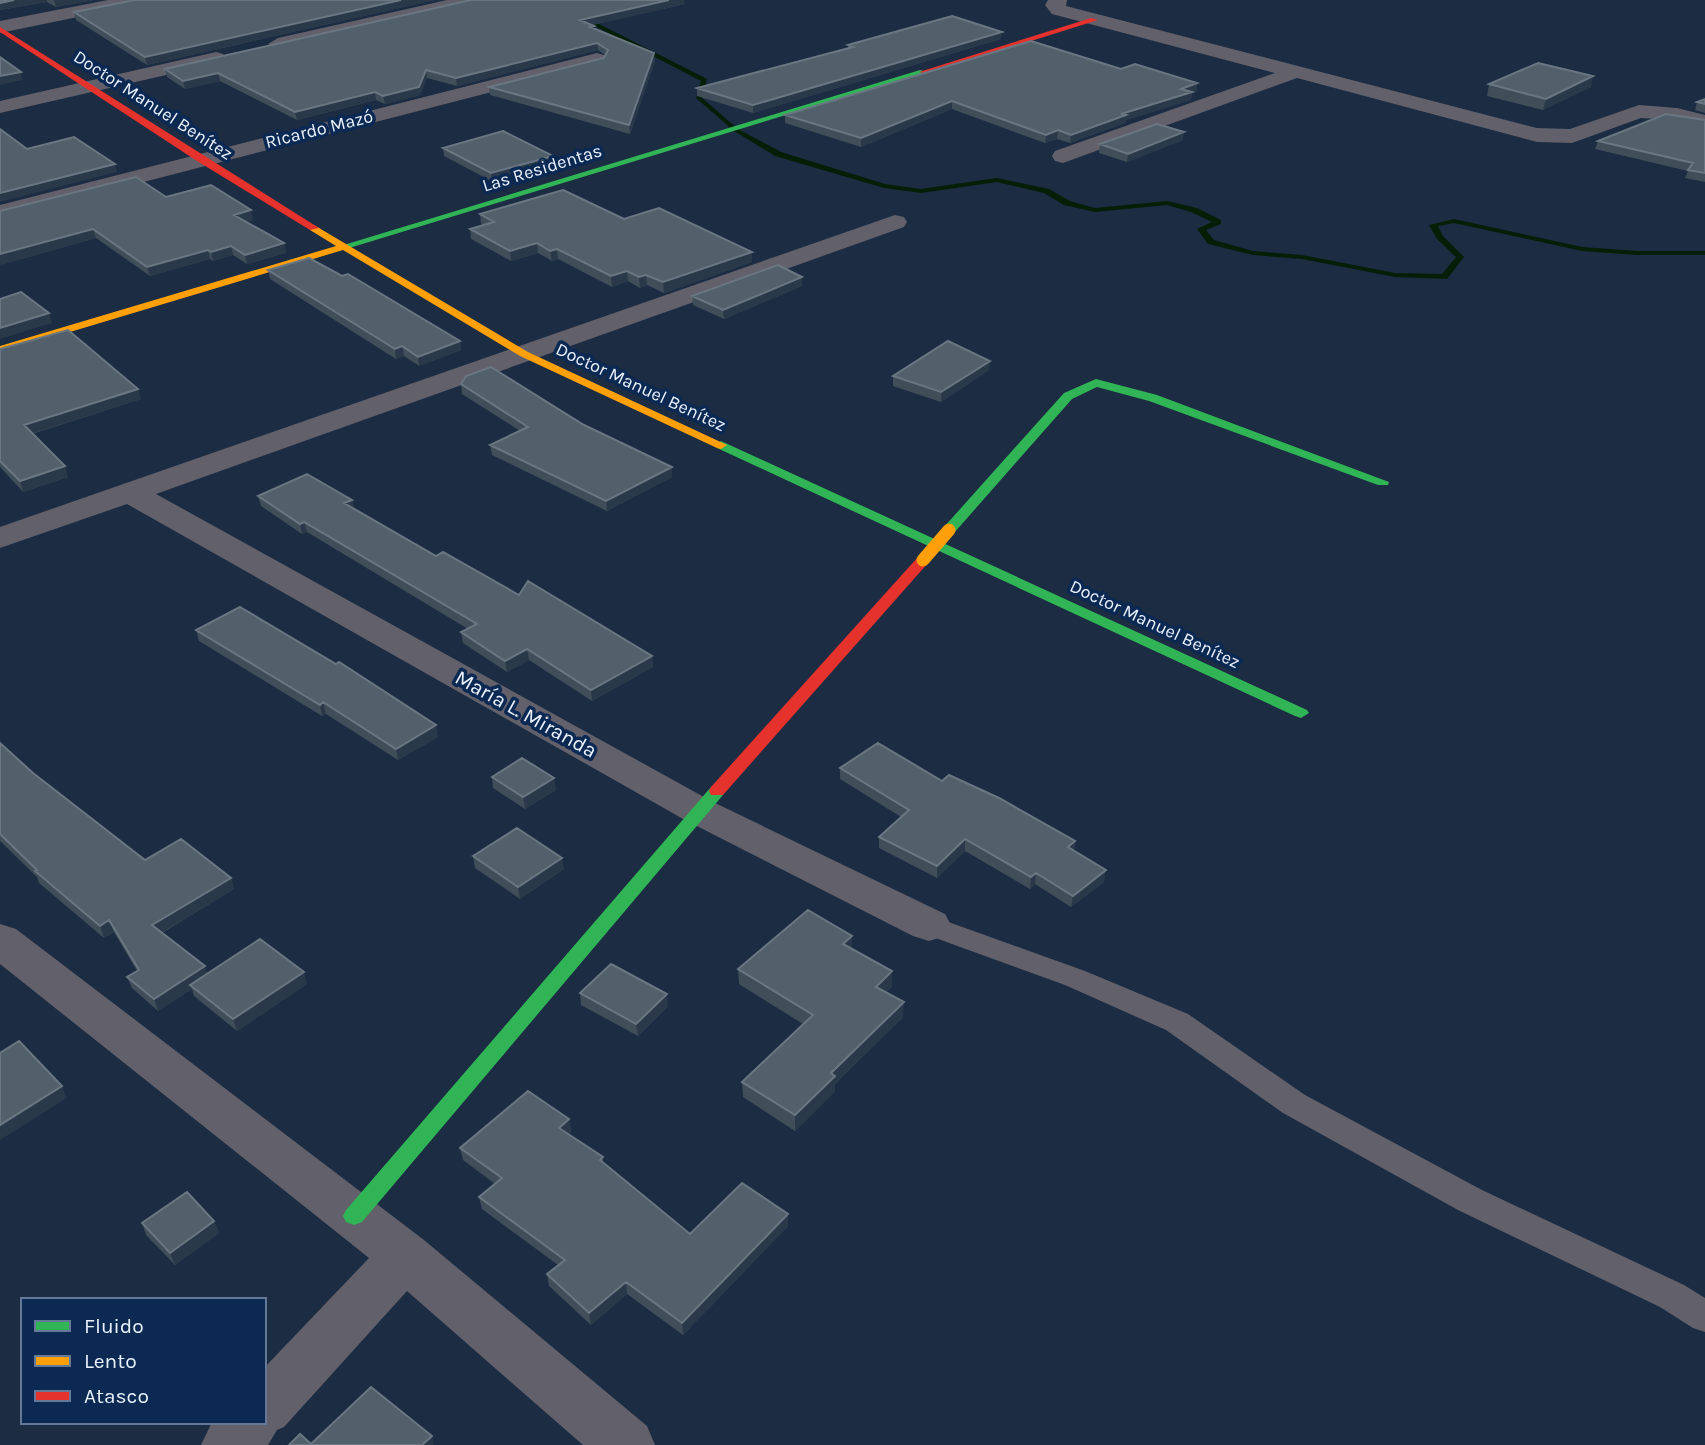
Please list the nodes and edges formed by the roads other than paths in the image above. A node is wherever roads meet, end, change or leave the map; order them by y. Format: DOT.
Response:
graph roads {
  1 [pos="136,0"];
  2 [pos="471,0"];
  3 [pos="1058,0"];
  4 [pos="1094,20"];
  5 [pos="0,28"];
  6 [pos="260,48"];
  7 [pos="233,54"];
  8 [pos="597,59"];
  9 [pos="1298,71"];
  10 [pos="88,87"];
  11 [pos="0,107"];
  12 [pos="1705,121"];
  13 [pos="1063,156"];
  14 [pos="200,159"];
  15 [pos="0,212"];
  16 [pos="895,222"];
  17 [pos="346,247"];
  18 [pos="0,350"];
  19 [pos="524,354"];
  20 [pos="1383,482"];
  21 [pos="129,492"];
  22 [pos="0,538"];
  23 [pos="1301,713"];
  24 [pos="699,811"];
  25 [pos="929,925"];
  26 [pos="0,940"];
  27 [pos="354,1216"];
  28 [pos="405,1256"];
  29 [pos="1705,1317"];
  30 [pos="266,1406"];
  31 [pos="249,1424"];
  32 [pos="230,1445"];
  33 [pos="626,1445"];
  1 -- 5 [label="street"];
  2 -- 6 [label="street"];
  3 -- 4 [label="street"];
  4 -- 9 [label="street"];
  4 -- 17 [label="street, Las Residentas"];
  5 -- 10 [label="street, Doctor Manuel Benítez"];
  7 -- 10 [label="street"];
  8 -- 14 [label="street, Ricardo Mazó"];
  9 -- 12 [label="street"];
  9 -- 13 [label="street"];
  10 -- 11 [label="street"];
  10 -- 14 [label="street, Doctor Manuel Benítez"];
  14 -- 15 [label="street, Ricardo Mazó"];
  14 -- 17 [label="street, Doctor Manuel Benítez"];
  16 -- 19 [label="street"];
  17 -- 18 [label="street, Las Residentas"];
  17 -- 19 [label="street, Doctor Manuel Benítez"];
  19 -- 21 [label="street"];
  19 -- 23 [label="street, Doctor Manuel Benítez"];
  20 -- 24 [label="street, bridge"];
  21 -- 22 [label="street"];
  21 -- 24 [label="street, María L. Miranda"];
  24 -- 25 [label="street, María L. Miranda"];
  24 -- 27 [label="street"];
  25 -- 29 [label="lane"];
  26 -- 27 [label="street"];
  27 -- 28 [label="street"];
  28 -- 30 [label="street"];
  28 -- 33 [label="street"];
  31 -- 32 [label="street"];
}
